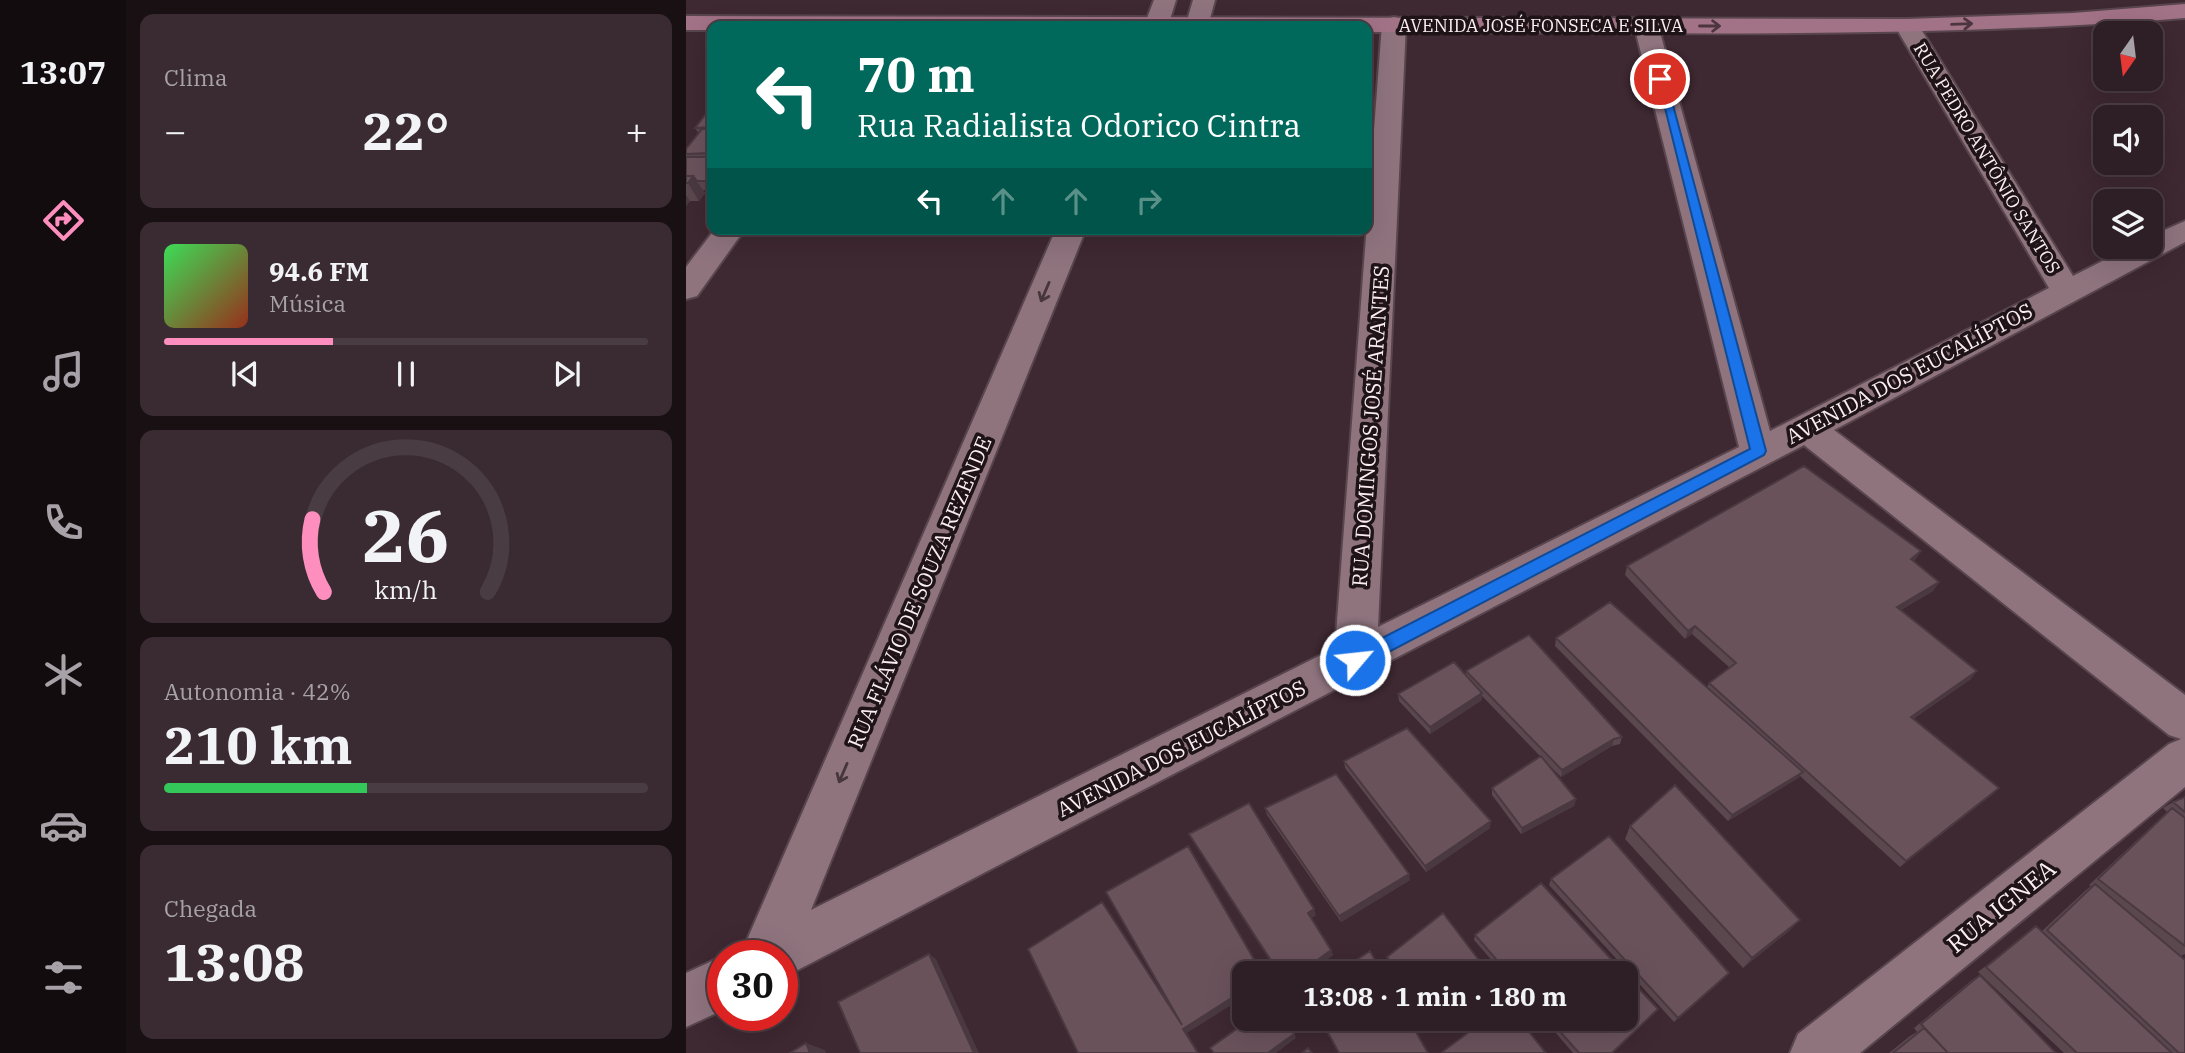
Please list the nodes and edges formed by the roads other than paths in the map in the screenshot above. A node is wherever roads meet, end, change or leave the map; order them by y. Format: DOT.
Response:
graph roads {
  1 [pos="1165,0"];
  2 [pos="1203,0"];
  3 [pos="2185,11"];
  4 [pos="1158,21"];
  5 [pos="1199,21"];
  6 [pos="686,23"];
  7 [pos="707,23"];
  8 [pos="1372,24"];
  9 [pos="1394,24"];
  10 [pos="1646,25"];
  11 [pos="1907,26"];
  12 [pos="2185,230"];
  13 [pos="726,235"];
  14 [pos="1068,235"];
  15 [pos="686,289"];
  16 [pos="2067,291"];
  17 [pos="1807,428"];
  18 [pos="1758,451"];
  19 [pos="1355,660"];
  20 [pos="2185,721"];
  21 [pos="2185,759"];
  22 [pos="773,940"];
  23 [pos="798,943"];
  24 [pos="707,990"];
  25 [pos="686,1001"];
  26 [pos="1817,1053"];
  1 -- 4 [label="street"];
  2 -- 5 [label="street"];
  11 -- 3 [label="main road, AVENIDA JOSÉ FONSECA E SILVA, one-way"];
  6 -- 7 [label="main road, AVENIDA JOSÉ FONSECA E SILVA"];
  8 -- 9 [label="main road, AVENIDA JOSÉ FONSECA E SILVA"];
  9 -- 10 [label="main road, AVENIDA JOSÉ FONSECA E SILVA"];
  9 -- 19 [label="street, RUA DOMINGOS JOSÉ ARANTES"];
  10 -- 11 [label="main road, AVENIDA JOSÉ FONSECA E SILVA, one-way"];
  10 -- 18 [label="street"];
  11 -- 16 [label="street, RUA PEDRO ANTÔNIO SANTOS"];
  12 -- 16 [label="street, AVENIDA DOS EUCALÍPTOS"];
  13 -- 15 [label="street"];
  14 -- 22 [label="street, RUA FLÁVIO DE SOUZA REZENDE, one-way"];
  16 -- 17 [label="street, AVENIDA DOS EUCALÍPTOS"];
  17 -- 18 [label="street, AVENIDA DOS EUCALÍPTOS"];
  17 -- 20 [label="street"];
  18 -- 19 [label="street, AVENIDA DOS EUCALÍPTOS"];
  19 -- 23 [label="street, AVENIDA DOS EUCALÍPTOS"];
  21 -- 26 [label="street, RUA IGNEA"];
  24 -- 25 [label="street"];
}
